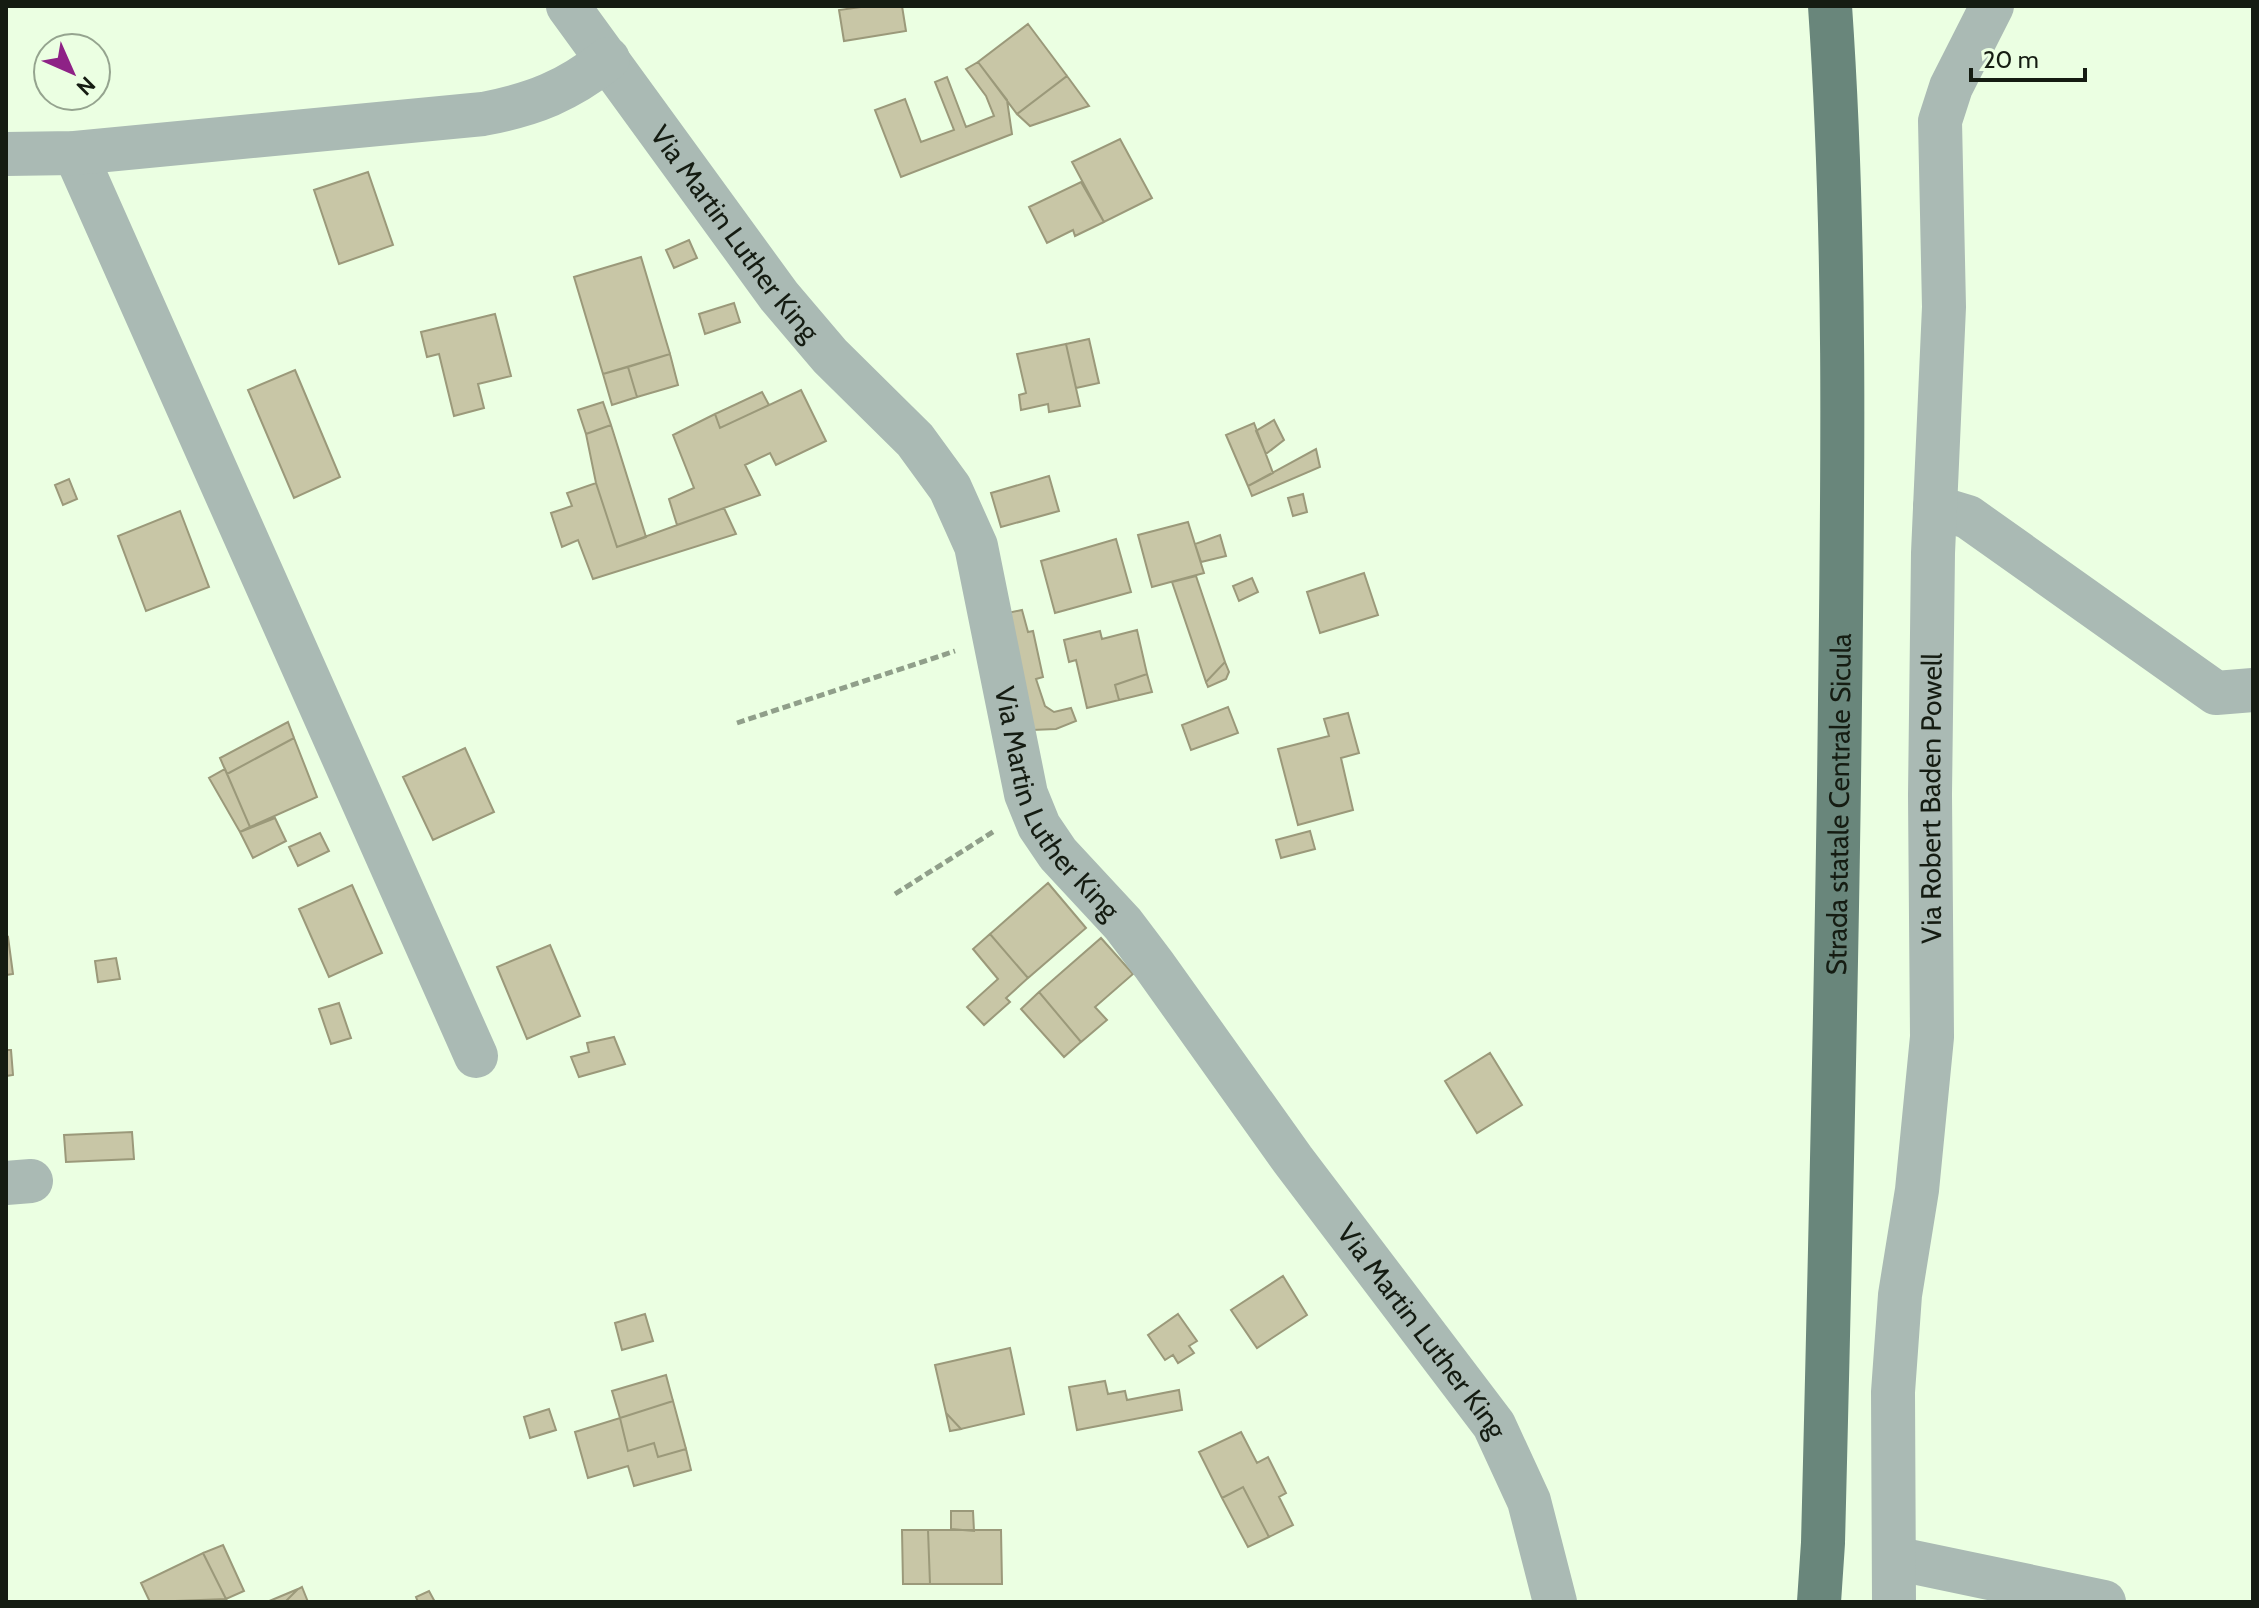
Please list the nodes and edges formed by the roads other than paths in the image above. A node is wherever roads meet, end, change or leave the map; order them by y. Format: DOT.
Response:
graph roads {
  1 [pos="568,6"];
  2 [pos="1830,6"];
  3 [pos="1992,6"];
  4 [pos="608,59"];
  5 [pos="75,153"];
  6 [pos="6,154"];
  7 [pos="1935,507"];
  8 [pos="2253,690"];
  9 [pos="476,1056"];
  10 [pos="1894,1558"];
  11 [pos="1555,1602"];
  12 [pos="1819,1602"];
  13 [pos="1894,1602"];
  14 [pos="2104,1602"];
  1 -- 4 [label="street, Via Martin Luther King"];
  2 -- 12 [label="main road, Strada statale Centrale Sicula"];
  3 -- 7 [label="street, Via Robert Baden Powell"];
  4 -- 5 [label="street"];
  4 -- 11 [label="street, Via Martin Luther King"];
  5 -- 6 [label="street"];
  5 -- 9 [label="street"];
  7 -- 8 [label="street"];
  7 -- 10 [label="street, Via Robert Baden Powell"];
  10 -- 13 [label="street, Via Robert Baden Powell"];
  10 -- 14 [label="street"];
}
